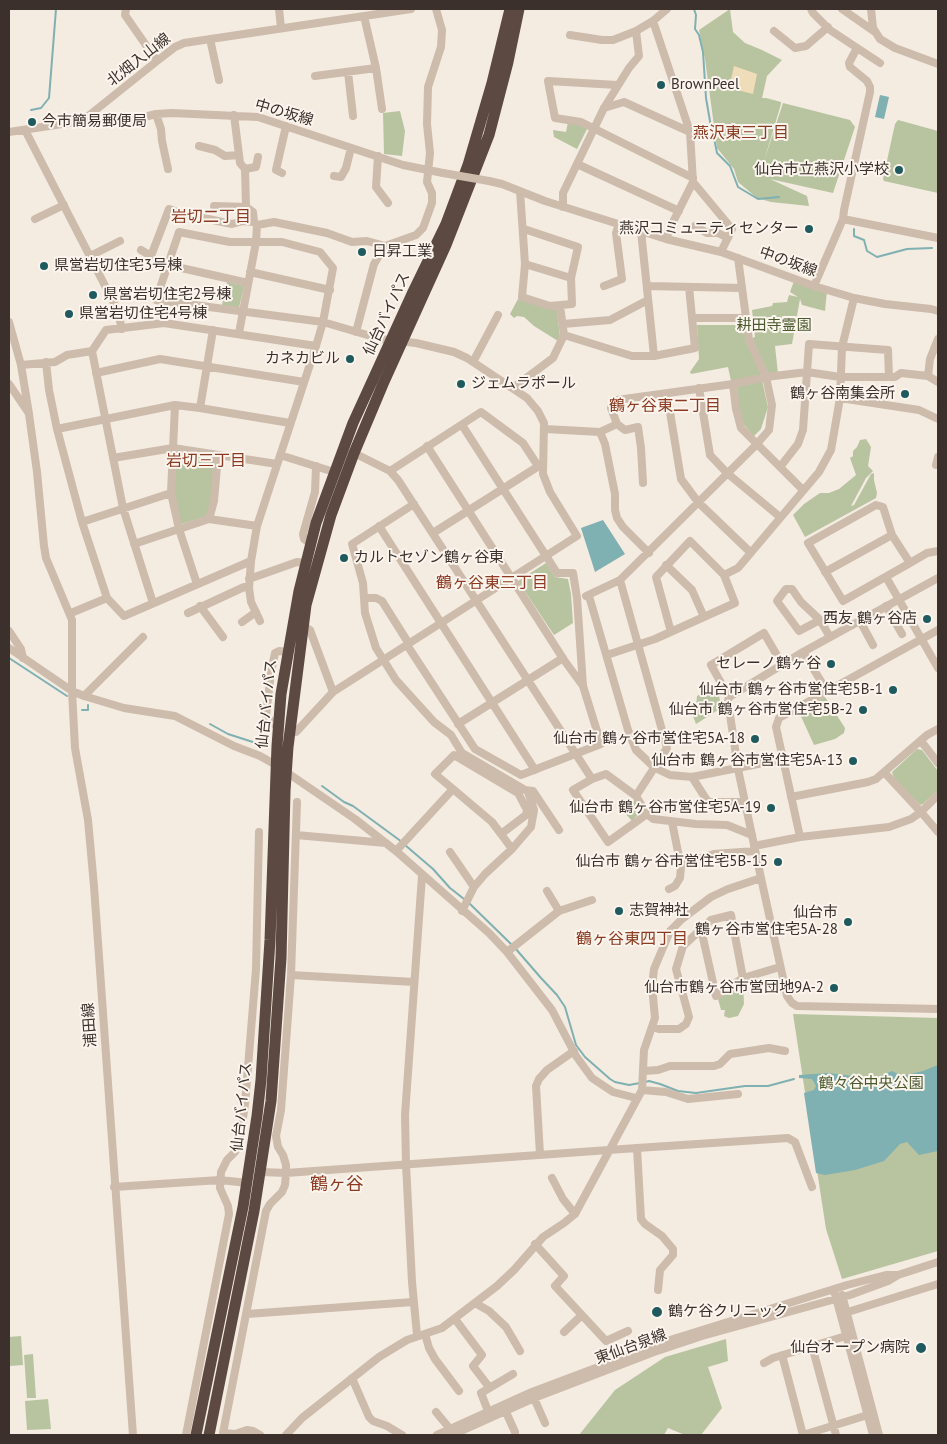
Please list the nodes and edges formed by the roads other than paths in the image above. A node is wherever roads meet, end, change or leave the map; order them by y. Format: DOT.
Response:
graph roads {
  1 [pos="126,9"];
  2 [pos="279,9"];
  3 [pos="411,9"];
  4 [pos="436,9"];
  5 [pos="501,9"];
  6 [pos="510,9"];
  7 [pos="519,9"];
  8 [pos="526,9"];
  9 [pos="667,9"];
  10 [pos="811,9"];
  11 [pos="842,9"];
  12 [pos="871,9"];
  13 [pos="364,16"];
  14 [pos="653,21"];
  15 [pos="828,27"];
  16 [pos="281,28"];
  17 [pos="774,31"];
  18 [pos="636,32"];
  19 [pos="875,32"];
  20 [pos="570,35"];
  21 [pos="210,39"];
  22 [pos="857,48"];
  23 [pos="157,60"];
  24 [pos="503,60"];
  25 [pos="880,63"];
  26 [pos="938,64"];
  27 [pos="376,68"];
  28 [pos="348,72"];
  29 [pos="315,76"];
  30 [pos="219,80"];
  31 [pos="617,86"];
  32 [pos="382,108"];
  33 [pos="604,108"];
  34 [pos="156,114"];
  35 [pos="234,115"];
  36 [pos="353,116"];
  37 [pos="82,121"];
  38 [pos="286,126"];
  39 [pos="595,128"];
  40 [pos="25,130"];
  41 [pos="9,132"];
  42 [pos="690,132"];
  43 [pos="199,146"];
  44 [pos="351,148"];
  45 [pos="239,155"];
  46 [pos="378,156"];
  47 [pos="258,157"];
  48 [pos="578,164"];
  49 [pos="168,169"];
  50 [pos="245,169"];
  51 [pos="428,170"];
  52 [pos="282,173"];
  53 [pos="334,176"];
  54 [pos="693,180"];
  55 [pos="520,191"];
  56 [pos="388,203"];
  57 [pos="64,205"];
  58 [pos="214,206"];
  59 [pos="246,207"];
  60 [pos="563,207"];
  61 [pos="679,211"];
  62 [pos="35,219"];
  63 [pos="843,219"];
  64 [pos="256,223"];
  65 [pos="619,224"];
  66 [pos="695,226"];
  67 [pos="524,229"];
  68 [pos="641,231"];
  69 [pos="728,238"];
  70 [pos="938,238"];
  71 [pos="666,239"];
  72 [pos="120,241"];
  73 [pos="256,242"];
  74 [pos="385,246"];
  75 [pos="141,250"];
  76 [pos="721,252"];
  77 [pos="90,256"];
  78 [pos="738,258"];
  79 [pos="525,264"];
  80 [pos="168,266"];
  81 [pos="250,272"];
  82 [pos="570,278"];
  83 [pos="248,283"];
  84 [pos="604,286"];
  85 [pos="647,286"];
  86 [pos="814,286"];
  87 [pos="689,287"];
  88 [pos="742,288"];
  89 [pos="330,290"];
  90 [pos="854,298"];
  91 [pos="648,300"];
  92 [pos="560,306"];
  93 [pos="938,311"];
  94 [pos="243,312"];
  95 [pos="498,315"];
  96 [pos="692,318"];
  97 [pos="746,318"];
  98 [pos="9,322"];
  99 [pos="323,322"];
  100 [pos="563,324"];
  101 [pos="122,329"];
  102 [pos="213,330"];
  103 [pos="356,332"];
  104 [pos="239,333"];
  105 [pos="564,335"];
  106 [pos="938,339"];
  107 [pos="391,340"];
  108 [pos="403,341"];
  109 [pos="316,346"];
  110 [pos="842,347"];
  111 [pos="92,351"];
  112 [pos="654,356"];
  113 [pos="46,362"];
  114 [pos="473,362"];
  115 [pos="21,365"];
  116 [pos="206,367"];
  117 [pos="807,372"];
  118 [pos="96,373"];
  119 [pos="928,376"];
  120 [pos="766,377"];
  121 [pos="889,377"];
  122 [pos="840,378"];
  123 [pos="304,382"];
  124 [pos="938,382"];
  125 [pos="9,384"];
  126 [pos="733,384"];
  127 [pos="513,388"];
  128 [pos="699,388"];
  129 [pos="667,394"];
  130 [pos="840,398"];
  131 [pos="174,405"];
  132 [pos="200,408"];
  133 [pos="29,414"];
  134 [pos="105,418"];
  135 [pos="938,419"];
  136 [pos="290,423"];
  137 [pos="462,424"];
  138 [pos="617,424"];
  139 [pos="57,429"];
  140 [pos="545,429"];
  141 [pos="600,432"];
  142 [pos="756,445"];
  143 [pos="427,446"];
  144 [pos="173,448"];
  145 [pos="354,453"];
  146 [pos="218,455"];
  147 [pos="280,455"];
  148 [pos="938,457"];
  149 [pos="114,458"];
  150 [pos="277,464"];
  151 [pos="541,464"];
  152 [pos="938,465"];
  153 [pos="316,466"];
  154 [pos="780,467"];
  155 [pos="390,471"];
  156 [pos="334,472"];
  157 [pos="727,473"];
  158 [pos="643,483"];
  159 [pos="503,489"];
  160 [pos="803,490"];
  161 [pos="171,493"];
  162 [pos="698,502"];
  163 [pos="414,504"];
  164 [pos="124,508"];
  165 [pos="469,510"];
  166 [pos="780,517"];
  167 [pos="209,519"];
  168 [pos="82,522"];
  169 [pos="257,526"];
  170 [pos="379,526"];
  171 [pos="179,529"];
  172 [pos="433,533"];
  173 [pos="892,535"];
  174 [pos="134,544"];
  175 [pos="311,544"];
  176 [pos="938,551"];
  177 [pos="750,552"];
  178 [pos="649,553"];
  179 [pos="546,555"];
  180 [pos="251,561"];
  181 [pos="306,563"];
  182 [pos="910,563"];
  183 [pos="666,565"];
  184 [pos="825,572"];
  185 [pos="724,574"];
  186 [pos="886,577"];
  187 [pos="512,578"];
  188 [pos="938,578"];
  189 [pos="249,579"];
  190 [pos="620,580"];
  191 [pos="197,584"];
  192 [pos="249,588"];
  193 [pos="589,596"];
  194 [pos="107,598"];
  195 [pos="365,598"];
  196 [pos="577,598"];
  197 [pos="899,599"];
  198 [pos="477,601"];
  199 [pos="153,603"];
  200 [pos="200,606"];
  201 [pos="886,606"];
  202 [pos="256,612"];
  203 [pos="71,613"];
  204 [pos="188,613"];
  205 [pos="704,617"];
  206 [pos="820,620"];
  207 [pos="260,621"];
  208 [pos="860,621"];
  209 [pos="242,622"];
  210 [pos="442,624"];
  211 [pos="302,626"];
  212 [pos="898,630"];
  213 [pos="938,630"];
  214 [pos="9,631"];
  215 [pos="671,632"];
  216 [pos="222,633"];
  217 [pos="143,637"];
  218 [pos="830,637"];
  219 [pos="922,639"];
  220 [pos="870,644"];
  221 [pos="408,645"];
  222 [pos="639,646"];
  223 [pos="9,648"];
  224 [pos="803,652"];
  225 [pos="607,655"];
  226 [pos="23,658"];
  227 [pos="563,658"];
  228 [pos="383,660"];
  229 [pos="782,664"];
  230 [pos="938,668"];
  231 [pos="528,681"];
  232 [pos="583,686"];
  233 [pos="72,691"];
  234 [pos="827,691"];
  235 [pos="333,692"];
  236 [pos="84,696"];
  237 [pos="729,697"];
  238 [pos="492,703"];
  239 [pos="458,724"];
  240 [pos="284,729"];
  241 [pos="938,729"];
  242 [pos="921,741"];
  243 [pos="575,754"];
  244 [pos="783,759"];
  245 [pos="938,763"];
  246 [pos="276,765"];
  247 [pos="655,768"];
  248 [pos="738,769"];
  249 [pos="535,770"];
  250 [pos="287,772"];
  251 [pos="884,773"];
  252 [pos="692,777"];
  253 [pos="592,779"];
  254 [pos="453,789"];
  255 [pos="528,792"];
  256 [pos="938,795"];
  257 [pos="636,796"];
  258 [pos="791,797"];
  259 [pos="297,802"];
  260 [pos="745,802"];
  261 [pos="921,812"];
  262 [pos="647,814"];
  263 [pos="672,822"];
  264 [pos="559,830"];
  265 [pos="259,832"];
  266 [pos="938,832"];
  267 [pos="501,834"];
  268 [pos="296,835"];
  269 [pos="752,835"];
  270 [pos="800,838"];
  271 [pos="386,843"];
  272 [pos="400,846"];
  273 [pos="754,848"];
  274 [pos="512,849"];
  275 [pos="450,852"];
  276 [pos="680,864"];
  277 [pos="422,876"];
  278 [pos="761,878"];
  279 [pos="474,887"];
  280 [pos="670,889"];
  281 [pos="547,891"];
  282 [pos="592,900"];
  283 [pos="465,905"];
  284 [pos="559,911"];
  285 [pos="701,929"];
  286 [pos="287,936"];
  287 [pos="511,949"];
  288 [pos="780,967"];
  289 [pos="291,975"];
  290 [pos="743,978"];
  291 [pos="414,982"];
  292 [pos="938,1009"];
  293 [pos="652,1027"];
  294 [pos="574,1051"];
  295 [pos="785,1051"];
  296 [pos="643,1082"];
  297 [pos="738,1094"];
  298 [pos="636,1098"];
  299 [pos="638,1148"];
  300 [pos="610,1150"];
  301 [pos="540,1155"];
  302 [pos="406,1164"];
  303 [pos="261,1172"];
  304 [pos="286,1173"];
  305 [pos="552,1178"];
  306 [pos="220,1180"];
  307 [pos="248,1183"];
  308 [pos="114,1187"];
  309 [pos="812,1187"];
  310 [pos="575,1214"];
  311 [pos="535,1244"];
  312 [pos="938,1262"];
  313 [pos="898,1275"];
  314 [pos="938,1284"];
  315 [pos="837,1289"];
  316 [pos="658,1290"];
  317 [pos="840,1298"];
  318 [pos="414,1302"];
  319 [pos="475,1303"];
  320 [pos="851,1311"];
  321 [pos="247,1314"];
  322 [pos="582,1315"];
  323 [pos="455,1319"];
  324 [pos="628,1331"];
  325 [pos="564,1332"];
  326 [pos="421,1335"];
  327 [pos="846,1336"];
  328 [pos="812,1346"];
  329 [pos="520,1351"];
  330 [pos="782,1355"];
  331 [pos="764,1363"];
  332 [pos="513,1374"];
  333 [pos="352,1378"];
  334 [pos="489,1387"];
  335 [pos="459,1391"];
  336 [pos="534,1398"];
  337 [pos="505,1410"];
  338 [pos="488,1411"];
  339 [pos="436,1412"];
  340 [pos="870,1414"];
  341 [pos="545,1423"];
  342 [pos="833,1425"];
  343 [pos="451,1432"];
  344 [pos="515,1432"];
  345 [pos="223,1434"];
  346 [pos="133,1435"];
  347 [pos="186,1435"];
  348 [pos="196,1435"];
  349 [pos="209,1435"];
  350 [pos="260,1435"];
  351 [pos="286,1435"];
  352 [pos="402,1435"];
  353 [pos="437,1435"];
  354 [pos="803,1435"];
  355 [pos="836,1435"];
  356 [pos="873,1435"];
  357 [pos="879,1435"];
  1 -- 23 [label="street"];
  2 -- 16 [label="street"];
  3 -- 13 [label="street, 北畑入山線"];
  4 -- 51 [label="street"];
  5 -- 24 [label="highway"];
  6 -- 24 [label="highway, 仙台バイパス"];
  7 -- 24 [label="highway, 仙台バイパス"];
  8 -- 24 [label="highway"];
  9 -- 14 [label="street"];
  10 -- 15 [label="street"];
  11 -- 19 [label="street"];
  12 -- 19 [label="street"];
  13 -- 16 [label="street, 北畑入山線"];
  13 -- 27 [label="street"];
  14 -- 18 [label="street"];
  14 -- 42 [label="street"];
  15 -- 17 [label="street"];
  15 -- 22 [label="street"];
  16 -- 21 [label="street, 北畑入山線"];
  18 -- 20 [label="street"];
  18 -- 31 [label="street"];
  19 -- 26 [label="street"];
  21 -- 23 [label="street, 北畑入山線"];
  21 -- 30 [label="street"];
  22 -- 25 [label="street"];
  22 -- 63 [label="street"];
  23 -- 37 [label="street, 北畑入山線"];
  24 -- 107 [label="highway, 仙台バイパス"];
  24 -- 108 [label="highway, 仙台バイパス"];
  27 -- 28 [label="street"];
  27 -- 32 [label="street"];
  28 -- 29 [label="street"];
  28 -- 36 [label="street"];
  31 -- 33 [label="street"];
  31 -- 39 [label="street"];
  33 -- 39 [label="street"];
  33 -- 42 [label="street"];
  34 -- 35 [label="street, 中の坂線"];
  34 -- 37 [label="street, 中の坂線"];
  34 -- 49 [label="street"];
  35 -- 38 [label="street, 中の坂線"];
  35 -- 45 [label="street"];
  37 -- 40 [label="street"];
  38 -- 44 [label="street, 中の坂線"];
  38 -- 52 [label="street"];
  39 -- 48 [label="street"];
  39 -- 54 [label="street"];
  40 -- 41 [label="street"];
  40 -- 57 [label="street"];
  42 -- 54 [label="street"];
  43 -- 45 [label="street"];
  44 -- 46 [label="street, 中の坂線"];
  44 -- 53 [label="street"];
  45 -- 50 [label="street"];
  46 -- 51 [label="street, 中の坂線"];
  46 -- 56 [label="street"];
  47 -- 50 [label="street"];
  48 -- 60 [label="street"];
  48 -- 61 [label="street"];
  50 -- 59 [label="street"];
  51 -- 55 [label="street, 中の坂線, bridge"];
  51 -- 74 [label="street"];
  54 -- 61 [label="street"];
  54 -- 69 [label="street"];
  55 -- 60 [label="street, 中の坂線"];
  55 -- 67 [label="street"];
  57 -- 62 [label="street"];
  57 -- 77 [label="street"];
  58 -- 59 [label="street"];
  59 -- 64 [label="street"];
  60 -- 65 [label="street, 中の坂線"];
  61 -- 71 [label="street"];
  63 -- 70 [label="street"];
  63 -- 86 [label="street"];
  64 -- 73 [label="street"];
  64 -- 74 [label="street"];
  64 -- 75 [label="street"];
  65 -- 68 [label="street, 中の坂線"];
  65 -- 84 [label="street"];
  66 -- 69 [label="street"];
  67 -- 79 [label="street"];
  67 -- 82 [label="street"];
  68 -- 71 [label="street, 中の坂線"];
  68 -- 85 [label="street"];
  69 -- 76 [label="street"];
  71 -- 76 [label="street, 中の坂線"];
  72 -- 77 [label="street"];
  73 -- 80 [label="street"];
  73 -- 81 [label="street"];
  73 -- 89 [label="street"];
  74 -- 103 [label="street"];
  76 -- 78 [label="street, 中の坂線"];
  77 -- 101 [label="street"];
  78 -- 86 [label="street, 中の坂線"];
  78 -- 88 [label="street"];
  79 -- 82 [label="street"];
  79 -- 92 [label="street"];
  80 -- 83 [label="street"];
  80 -- 94 [label="street"];
  81 -- 83 [label="street"];
  81 -- 89 [label="street"];
  82 -- 92 [label="street"];
  83 -- 94 [label="street"];
  85 -- 87 [label="street"];
  85 -- 91 [label="street"];
  86 -- 90 [label="street, 中の坂線"];
  87 -- 88 [label="street"];
  87 -- 96 [label="street"];
  88 -- 97 [label="street"];
  89 -- 99 [label="street"];
  90 -- 93 [label="street, 中の坂線"];
  90 -- 110 [label="street"];
  91 -- 100 [label="street"];
  91 -- 112 [label="street"];
  92 -- 100 [label="street"];
  94 -- 99 [label="street"];
  94 -- 104 [label="street"];
  95 -- 114 [label="street"];
  96 -- 97 [label="street"];
  96 -- 112 [label="street"];
  97 -- 120 [label="street"];
  98 -- 115 [label="street, 浦田線"];
  99 -- 103 [label="street"];
  99 -- 109 [label="street"];
  100 -- 105 [label="street"];
  101 -- 102 [label="street"];
  101 -- 111 [label="street"];
  102 -- 104 [label="street"];
  102 -- 116 [label="street"];
  103 -- 107 [label="street"];
  104 -- 109 [label="street"];
  105 -- 112 [label="street"];
  105 -- 127 [label="street"];
  106 -- 119 [label="street"];
  107 -- 108 [label="street"];
  107 -- 156 [label="highway, 仙台バイパス"];
  108 -- 114 [label="street"];
  108 -- 145 [label="highway, 仙台バイパス"];
  109 -- 123 [label="street"];
  110 -- 117 [label="street"];
  110 -- 121 [label="street"];
  110 -- 122 [label="street"];
  111 -- 113 [label="street"];
  111 -- 118 [label="street"];
  113 -- 115 [label="street"];
  113 -- 139 [label="street"];
  114 -- 127 [label="street"];
  115 -- 133 [label="street, 浦田線"];
  116 -- 118 [label="street"];
  116 -- 123 [label="street"];
  116 -- 132 [label="street"];
  117 -- 120 [label="street"];
  117 -- 122 [label="street"];
  117 -- 154 [label="street"];
  118 -- 134 [label="street"];
  119 -- 121 [label="street"];
  119 -- 124 [label="street"];
  120 -- 126 [label="street"];
  120 -- 142 [label="street"];
  121 -- 122 [label="street"];
  122 -- 130 [label="street"];
  123 -- 136 [label="street"];
  125 -- 133 [label="street"];
  126 -- 128 [label="street"];
  126 -- 142 [label="street"];
  127 -- 140 [label="street"];
  128 -- 129 [label="street"];
  128 -- 157 [label="street"];
  129 -- 138 [label="street"];
  129 -- 162 [label="street"];
  130 -- 135 [label="street"];
  130 -- 160 [label="street"];
  131 -- 132 [label="street"];
  131 -- 134 [label="street"];
  131 -- 144 [label="street"];
  132 -- 136 [label="street"];
  133 -- 203 [label="street, 浦田線"];
  134 -- 139 [label="street"];
  134 -- 149 [label="street"];
  136 -- 147 [label="street"];
  137 -- 143 [label="street"];
  137 -- 151 [label="street"];
  137 -- 159 [label="street"];
  138 -- 141 [label="street"];
  138 -- 158 [label="street"];
  139 -- 168 [label="street"];
  140 -- 141 [label="street"];
  140 -- 151 [label="street"];
  141 -- 178 [label="street"];
  142 -- 154 [label="street"];
  142 -- 157 [label="street"];
  143 -- 155 [label="street"];
  143 -- 165 [label="street"];
  144 -- 146 [label="street"];
  144 -- 149 [label="street"];
  144 -- 161 [label="street"];
  145 -- 155 [label="street"];
  145 -- 211 [label="highway, 仙台バイパス"];
  146 -- 150 [label="street"];
  146 -- 167 [label="street"];
  147 -- 150 [label="street"];
  147 -- 153 [label="street"];
  148 -- 152 [label="street"];
  149 -- 164 [label="street"];
  150 -- 169 [label="street"];
  151 -- 159 [label="street"];
  151 -- 179 [label="street"];
  153 -- 156 [label="street"];
  153 -- 175 [label="street"];
  154 -- 160 [label="street"];
  155 -- 163 [label="street"];
  156 -- 175 [label="highway, 仙台バイパス"];
  157 -- 162 [label="street"];
  157 -- 166 [label="street"];
  159 -- 165 [label="street"];
  159 -- 179 [label="street"];
  160 -- 166 [label="street"];
  161 -- 164 [label="street"];
  161 -- 171 [label="street"];
  162 -- 177 [label="street"];
  162 -- 178 [label="street"];
  163 -- 170 [label="street"];
  163 -- 172 [label="street"];
  164 -- 168 [label="street"];
  164 -- 174 [label="street"];
  165 -- 172 [label="street"];
  165 -- 187 [label="street"];
  166 -- 177 [label="street"];
  167 -- 169 [label="street"];
  167 -- 171 [label="street"];
  168 -- 194 [label="street"];
  169 -- 180 [label="street"];
  170 -- 195 [label="street"];
  170 -- 210 [label="street"];
  171 -- 174 [label="street"];
  171 -- 191 [label="street"];
  172 -- 198 [label="street"];
  173 -- 182 [label="street"];
  173 -- 184 [label="street"];
  173 -- 184 [label="street"];
  174 -- 199 [label="street"];
  175 -- 181 [label="highway, 仙台バイパス"];
  176 -- 182 [label="street"];
  177 -- 185 [label="street"];
  178 -- 190 [label="street"];
  179 -- 187 [label="street"];
  179 -- 196 [label="street"];
  180 -- 189 [label="street"];
  180 -- 191 [label="street"];
  181 -- 189 [label="street"];
  181 -- 240 [label="highway, 仙台バイパス"];
  182 -- 186 [label="street"];
  183 -- 185 [label="street"];
  183 -- 205 [label="street"];
  183 -- 215 [label="street"];
  184 -- 186 [label="street"];
  185 -- 205 [label="street"];
  186 -- 197 [label="street"];
  187 -- 198 [label="street"];
  187 -- 227 [label="street"];
  188 -- 197 [label="street"];
  189 -- 192 [label="street"];
  190 -- 193 [label="street"];
  190 -- 222 [label="street"];
  191 -- 199 [label="street"];
  192 -- 200 [label="street"];
  192 -- 202 [label="street"];
  193 -- 196 [label="street"];
  193 -- 225 [label="street"];
  194 -- 199 [label="street"];
  194 -- 203 [label="street"];
  195 -- 221 [label="street"];
  195 -- 228 [label="street"];
  196 -- 232 [label="street"];
  197 -- 201 [label="street"];
  197 -- 219 [label="street"];
  198 -- 210 [label="street"];
  198 -- 231 [label="street"];
  200 -- 204 [label="street"];
  200 -- 216 [label="street"];
  201 -- 208 [label="street"];
  201 -- 212 [label="street"];
  202 -- 207 [label="street"];
  202 -- 209 [label="street"];
  203 -- 233 [label="street, 浦田線"];
  205 -- 215 [label="street"];
  206 -- 206 [label="street"];
  206 -- 218 [label="street"];
  208 -- 218 [label="street"];
  208 -- 220 [label="street"];
  210 -- 221 [label="street"];
  210 -- 238 [label="street"];
  211 -- 235 [label="street"];
  211 -- 240 [label="highway, 仙台バイパス"];
  213 -- 219 [label="street"];
  214 -- 226 [label="street"];
  215 -- 222 [label="street"];
  217 -- 236 [label="street"];
  218 -- 224 [label="street"];
  219 -- 230 [label="street"];
  219 -- 234 [label="street"];
  221 -- 228 [label="street"];
  221 -- 239 [label="street"];
  222 -- 225 [label="street"];
  222 -- 247 [label="street"];
  223 -- 226 [label="street"];
  224 -- 229 [label="street"];
  224 -- 234 [label="street"];
  225 -- 247 [label="street"];
  226 -- 233 [label="street"];
  227 -- 231 [label="street"];
  227 -- 232 [label="street"];
  228 -- 235 [label="street"];
  228 -- 255 [label="street"];
  229 -- 237 [label="street"];
  229 -- 237 [label="street"];
  231 -- 238 [label="street"];
  231 -- 243 [label="street"];
  232 -- 243 [label="street"];
  233 -- 236 [label="street"];
  233 -- 308 [label="street, 浦田線"];
  234 -- 244 [label="street"];
  235 -- 240 [label="street"];
  236 -- 246 [label="street"];
  237 -- 248 [label="street"];
  238 -- 239 [label="street"];
  238 -- 249 [label="street"];
  239 -- 249 [label="street"];
  240 -- 246 [label="highway, 仙台バイパス"];
  240 -- 250 [label="highway, 仙台バイパス"];
  241 -- 242 [label="street"];
  242 -- 245 [label="street"];
  242 -- 251 [label="street"];
  243 -- 249 [label="street"];
  243 -- 253 [label="street"];
  244 -- 248 [label="street"];
  244 -- 258 [label="street"];
  246 -- 250 [label="street"];
  246 -- 307 [label="highway, 仙台バイパス"];
  247 -- 252 [label="street"];
  247 -- 257 [label="street"];
  248 -- 252 [label="street"];
  248 -- 260 [label="street"];
  250 -- 271 [label="street"];
  250 -- 286 [label="highway, 仙台バイパス"];
  251 -- 258 [label="street"];
  251 -- 261 [label="street"];
  252 -- 260 [label="street"];
  253 -- 257 [label="street"];
  253 -- 262 [label="street"];
  254 -- 267 [label="street"];
  254 -- 267 [label="street"];
  254 -- 272 [label="street"];
  255 -- 264 [label="street"];
  255 -- 274 [label="street"];
  256 -- 261 [label="street"];
  257 -- 262 [label="street"];
  258 -- 270 [label="street"];
  259 -- 268 [label="street"];
  260 -- 269 [label="street"];
  261 -- 266 [label="street"];
  261 -- 270 [label="street"];
  262 -- 263 [label="street"];
  263 -- 269 [label="street"];
  263 -- 276 [label="street"];
  265 -- 306 [label="street"];
  267 -- 274 [label="street"];
  268 -- 271 [label="street"];
  268 -- 286 [label="street"];
  269 -- 273 [label="street"];
  270 -- 273 [label="street"];
  271 -- 272 [label="street"];
  272 -- 277 [label="street"];
  273 -- 276 [label="street"];
  273 -- 278 [label="street"];
  274 -- 279 [label="street"];
  275 -- 279 [label="street"];
  276 -- 280 [label="street"];
  277 -- 283 [label="street"];
  277 -- 291 [label="street"];
  278 -- 288 [label="street"];
  278 -- 293 [label="street"];
  279 -- 283 [label="street"];
  281 -- 284 [label="street"];
  282 -- 284 [label="street"];
  283 -- 287 [label="street"];
  284 -- 287 [label="street"];
  285 -- 290 [label="street"];
  285 -- 290 [label="street"];
  285 -- 293 [label="street"];
  286 -- 289 [label="street"];
  286 -- 303 [label="highway, 仙台バイパス"];
  287 -- 294 [label="street"];
  288 -- 290 [label="street"];
  288 -- 292 [label="street"];
  289 -- 291 [label="street"];
  289 -- 304 [label="street"];
  291 -- 302 [label="street"];
  293 -- 296 [label="street"];
  294 -- 298 [label="street"];
  294 -- 301 [label="street"];
  295 -- 296 [label="street"];
  296 -- 297 [label="street"];
  296 -- 298 [label="street"];
  298 -- 300 [label="street"];
  299 -- 300 [label="street"];
  299 -- 309 [label="street"];
  299 -- 316 [label="street"];
  300 -- 301 [label="street"];
  300 -- 310 [label="street"];
  301 -- 302 [label="street"];
  302 -- 304 [label="street"];
  302 -- 318 [label="street"];
  303 -- 304 [label="street"];
  303 -- 349 [label="highway, 仙台バイパス"];
  304 -- 321 [label="street"];
  305 -- 310 [label="street"];
  306 -- 307 [label="street"];
  306 -- 308 [label="street"];
  306 -- 347 [label="street"];
  307 -- 348 [label="highway, 仙台バイパス"];
  308 -- 346 [label="street, 浦田線"];
  310 -- 311 [label="street"];
  311 -- 319 [label="street"];
  311 -- 322 [label="street"];
  312 -- 313 [label="street, 東仙台泉線"];
  313 -- 315 [label="street"];
  313 -- 317 [label="street, 東仙台泉線"];
  314 -- 320 [label="street"];
  315 -- 317 [label="street"];
  315 -- 338 [label="street"];
  317 -- 327 [label="street"];
  317 -- 336 [label="street, 東仙台泉線"];
  317 -- 340 [label="street"];
  318 -- 321 [label="street"];
  318 -- 326 [label="street"];
  319 -- 323 [label="street"];
  319 -- 329 [label="street"];
  321 -- 345 [label="street"];
  322 -- 324 [label="street"];
  322 -- 325 [label="street"];
  323 -- 326 [label="street"];
  323 -- 334 [label="street"];
  326 -- 333 [label="street"];
  326 -- 335 [label="street"];
  327 -- 328 [label="street"];
  327 -- 340 [label="street"];
  328 -- 330 [label="street"];
  328 -- 342 [label="street"];
  330 -- 331 [label="street"];
  330 -- 354 [label="street"];
  332 -- 334 [label="street"];
  333 -- 351 [label="street"];
  333 -- 352 [label="street"];
  334 -- 338 [label="street"];
  336 -- 337 [label="street, 東仙台泉線"];
  336 -- 341 [label="street"];
  337 -- 343 [label="street, 東仙台泉線"];
  337 -- 344 [label="street"];
  338 -- 343 [label="street"];
  339 -- 343 [label="street"];
  340 -- 342 [label="street"];
  340 -- 356 [label="street"];
  340 -- 357 [label="street"];
  342 -- 354 [label="street"];
  342 -- 355 [label="street"];
  343 -- 353 [label="street"];
  345 -- 350 [label="street"];
}
